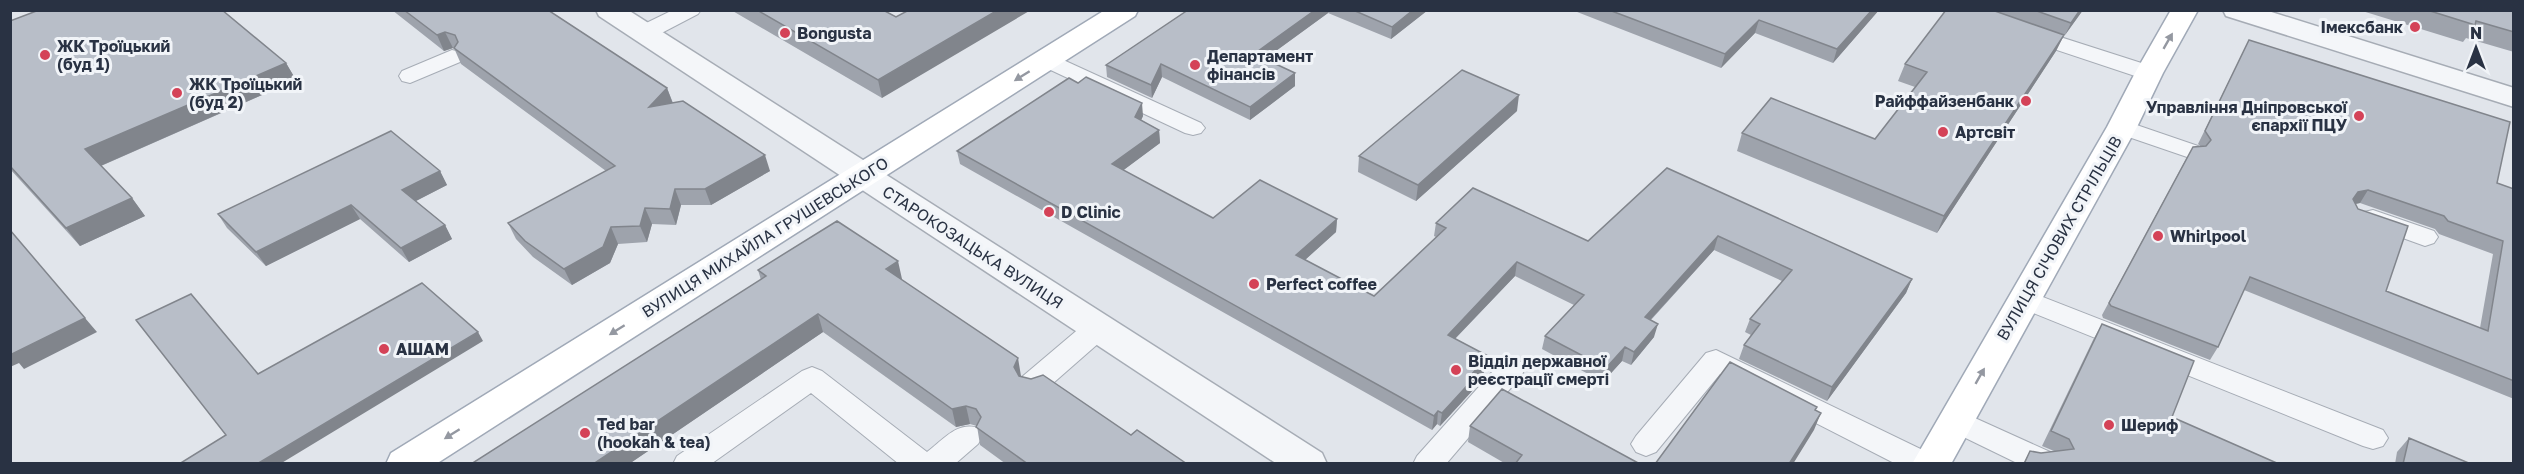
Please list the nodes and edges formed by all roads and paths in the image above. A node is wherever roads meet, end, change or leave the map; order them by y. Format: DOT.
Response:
graph roads {
  1 [pos="609,10"];
  2 [pos="691,10"];
  3 [pos="1125,10"];
  4 [pos="2185,10"];
  5 [pos="2236,10"];
  6 [pos="2008,27"];
  7 [pos="644,33"];
  8 [pos="452,57"];
  9 [pos="1048,60"];
  10 [pos="2149,74"];
  11 [pos="410,76"];
  12 [pos="2514,98"];
  13 [pos="2122,127"];
  14 [pos="1193,128"];
  15 [pos="2190,151"];
  16 [pos="862,175"];
  17 [pos="2359,213"];
  18 [pos="2425,237"];
  19 [pos="2025,298"];
  20 [pos="1098,328"];
  21 [pos="1511,369"];
  22 [pos="1033,384"];
  23 [pos="1955,420"];
  24 [pos="968,436"];
  25 [pos="2373,438"];
  26 [pos="1646,444"];
  27 [pos="415,461"];
  28 [pos="688,464"];
  29 [pos="921,464"];
  30 [pos="933,464"];
  31 [pos="1308,464"];
  32 [pos="1428,464"];
  33 [pos="1924,464"];
  34 [pos="1931,464"];
  35 [pos="2048,464"];
  1 -- 7 [label="street, СТАРОКОЗАЦЬКА ВУЛИЦЯ"];
  2 -- 7 [label="lane"];
  3 -- 9 [label="main road, ВУЛИЦЯ МИХАЙЛА ГРУШЕВСЬКОГО"];
  10 -- 4 [label="main road, ВУЛИЦЯ СІЧОВИХ СТРІЛЬЦІВ, one-way"];
  5 -- 12 [label="street"];
  6 -- 10 [label="lane"];
  7 -- 16 [label="street, СТАРОКОЗАЦЬКА ВУЛИЦЯ"];
  8 -- 11 [label="lane"];
  9 -- 14 [label="lane"];
  9 -- 16 [label="main road, ВУЛИЦЯ МИХАЙЛА ГРУШЕВСЬКОГО, one-way"];
  10 -- 13 [label="main road, ВУЛИЦЯ СІЧОВИХ СТРІЛЬЦІВ"];
  13 -- 15 [label="lane"];
  13 -- 19 [label="main road, ВУЛИЦЯ СІЧОВИХ СТРІЛЬЦІВ"];
  16 -- 20 [label="street, СТАРОКОЗАЦЬКА ВУЛИЦЯ"];
  16 -- 27 [label="main road, ВУЛИЦЯ МИХАЙЛА ГРУШЕВСЬКОГО, one-way"];
  17 -- 18 [label="lane"];
  23 -- 19 [label="main road, ВУЛИЦЯ СІЧОВИХ СТРІЛЬЦІВ, one-way"];
  19 -- 25 [label="lane"];
  20 -- 22 [label="lane"];
  20 -- 31 [label="street, СТАРОКОЗАЦЬКА ВУЛИЦЯ"];
  21 -- 32 [label="lane"];
  23 -- 34 [label="main road, ВУЛИЦЯ СІЧОВИХ СТРІЛЬЦІВ"];
  23 -- 35 [label="lane"];
  24 -- 30 [label="lane"];
  26 -- 33 [label="lane"];
  28 -- 29 [label="lane"];
}
